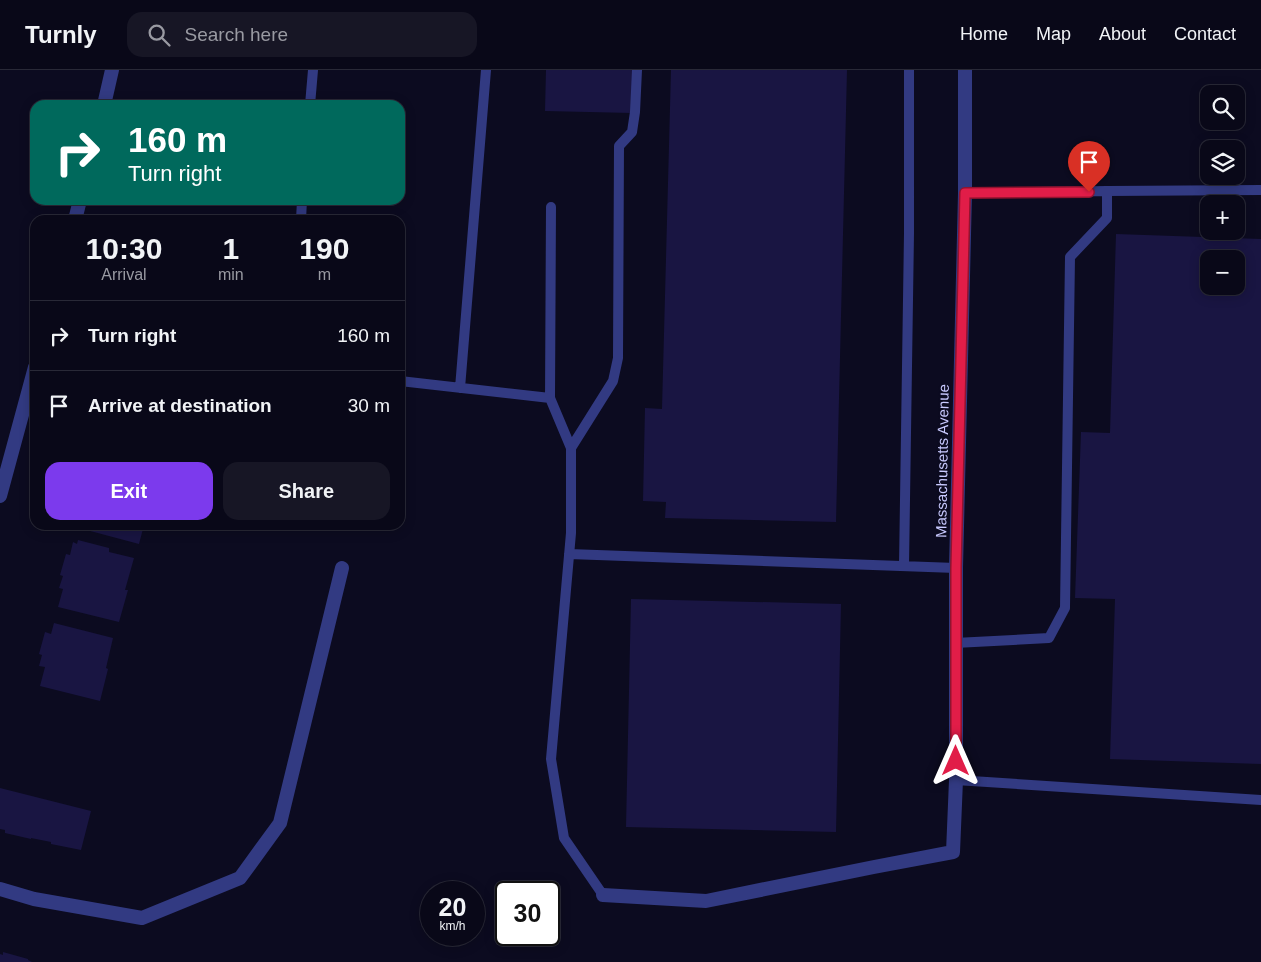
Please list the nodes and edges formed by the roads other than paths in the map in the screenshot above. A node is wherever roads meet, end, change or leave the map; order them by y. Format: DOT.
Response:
graph roads {
  1 [pos="112,70"];
  2 [pos="313,70"];
  3 [pos="486,70"];
  4 [pos="637,70"];
  5 [pos="909,70"];
  6 [pos="966,70"];
  7 [pos="105,100"];
  8 [pos="310,100"];
  9 [pos="1261,190"];
  10 [pos="1107,191"];
  11 [pos="965,193"];
  12 [pos="551,207"];
  13 [pos="405,382"];
  14 [pos="30,385"];
  15 [pos="460,388"];
  16 [pos="550,398"];
  17 [pos="571,448"];
  18 [pos="0,496"];
  19 [pos="569,554"];
  20 [pos="904,566"];
  21 [pos="342,568"];
  22 [pos="956,568"];
  23 [pos="955,643"];
  24 [pos="956,780"];
  25 [pos="1261,800"];
  26 [pos="0,889"];
  27 [pos="603,895"];
  1 -- 7 [label="street"];
  2 -- 8 [label="lane"];
  3 -- 15 [label="lane"];
  4 -- 17 [label="lane"];
  5 -- 20 [label="lane"];
  6 -- 11 [label="street, Massachusetts Avenue"];
  9 -- 10 [label="lane"];
  10 -- 11 [label="lane"];
  10 -- 23 [label="lane"];
  11 -- 22 [label="street, Massachusetts Avenue"];
  12 -- 16 [label="lane"];
  13 -- 15 [label="lane"];
  14 -- 18 [label="street"];
  15 -- 16 [label="lane"];
  16 -- 17 [label="lane"];
  17 -- 19 [label="lane"];
  19 -- 20 [label="lane"];
  19 -- 27 [label="lane"];
  20 -- 22 [label="lane"];
  21 -- 26 [label="street"];
  22 -- 23 [label="street, Massachusetts Avenue"];
  23 -- 24 [label="street, Massachusetts Avenue"];
  24 -- 25 [label="lane"];
  24 -- 27 [label="street, Massachusetts Avenue"];
}
